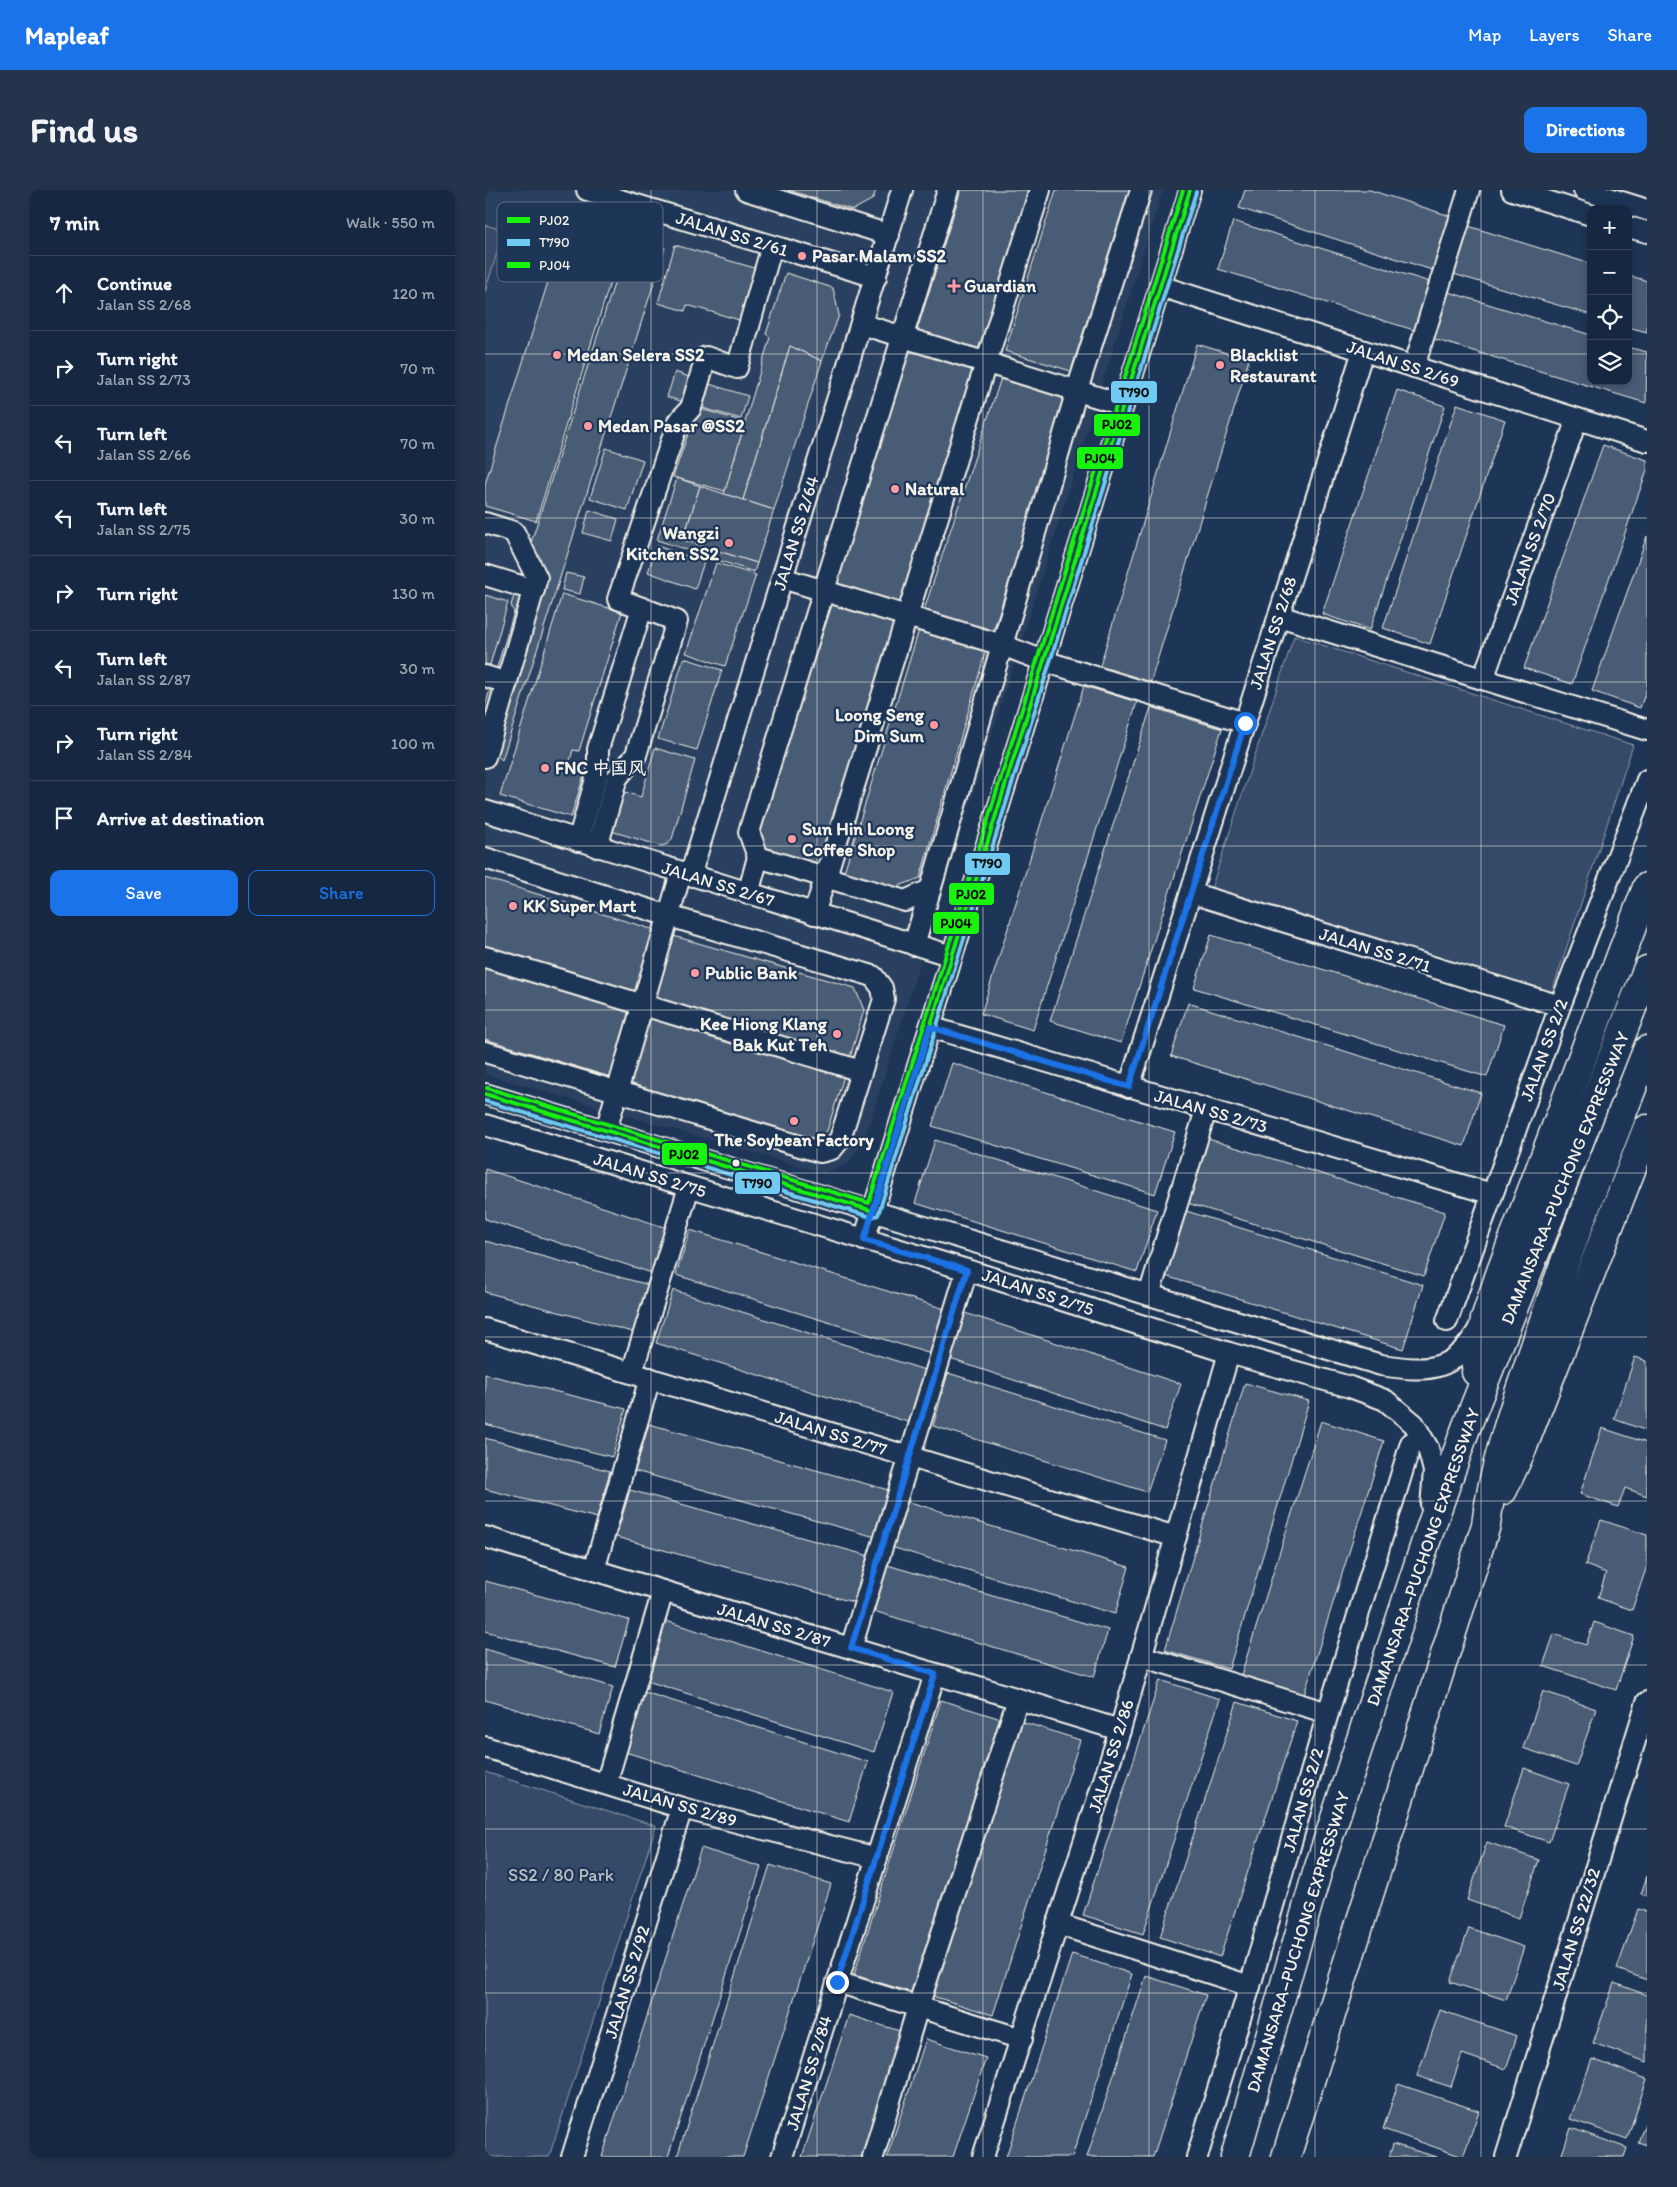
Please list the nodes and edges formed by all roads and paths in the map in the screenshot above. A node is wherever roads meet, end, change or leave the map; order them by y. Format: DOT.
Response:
graph roads {
  1 [pos="587,190"];
  2 [pos="746,190"];
  3 [pos="902,190"];
  4 [pos="948,190"];
  5 [pos="1040,190"];
  6 [pos="1141,190"];
  7 [pos="1190,190"];
  8 [pos="1469,190"];
  9 [pos="1512,190"];
  10 [pos="1584,190"];
  11 [pos="627,202"];
  12 [pos="1647,210"];
  13 [pos="663,213"];
  14 [pos="1587,214"];
  15 [pos="1632,227"];
  16 [pos="1647,232"];
  17 [pos="889,235"];
  18 [pos="772,246"];
  19 [pos="875,278"];
  20 [pos="1160,286"];
  21 [pos="861,324"];
  22 [pos="903,337"];
  23 [pos="1363,351"];
  24 [pos="986,362"];
  25 [pos="1414,367"];
  26 [pos="1077,390"];
  27 [pos="1123,405"];
  28 [pos="1577,419"];
  29 [pos="1647,441"];
  30 [pos="485,523"];
  31 [pos="485,575"];
  32 [pos="782,578"];
  33 [pos="536,584"];
  34 [pos="824,591"];
  35 [pos="641,608"];
  36 [pos="907,616"];
  37 [pos="1279,616"];
  38 [pos="1002,645"];
  39 [pos="1043,661"];
  40 [pos="485,676"];
  41 [pos="1483,679"];
  42 [pos="507,683"];
  43 [pos="1245,723"];
  44 [pos="1647,730"];
  45 [pos="485,757"];
  46 [pos="598,772"];
  47 [pos="617,778"];
  48 [pos="1647,780"];
  49 [pos="485,811"];
  50 [pos="578,841"];
  51 [pos="597,846"];
  52 [pos="758,857"];
  53 [pos="485,858"];
  54 [pos="686,874"];
  55 [pos="825,877"];
  56 [pos="1647,886"];
  57 [pos="930,890"];
  58 [pos="1191,893"];
  59 [pos="748,894"];
  60 [pos="814,914"];
  61 [pos="669,916"];
  62 [pos="914,945"];
  63 [pos="952,956"];
  64 [pos="485,957"];
  65 [pos="1647,970"];
  66 [pos="643,1005"];
  67 [pos="1560,1006"];
  68 [pos="930,1027"];
  69 [pos="1647,1050"];
  70 [pos="485,1052"];
  71 [pos="861,1071"];
  72 [pos="1129,1087"];
  73 [pos="617,1092"];
  74 [pos="485,1094"];
  75 [pos="1206,1110"];
  76 [pos="485,1125"];
  77 [pos="1647,1129"];
  78 [pos="606,1130"];
  79 [pos="689,1187"];
  80 [pos="1492,1194"];
  81 [pos="873,1211"];
  82 [pos="864,1240"];
  83 [pos="967,1270"];
  84 [pos="1149,1295"];
  85 [pos="1485,1319"];
  86 [pos="1447,1321"];
  87 [pos="485,1329"];
  88 [pos="1229,1353"];
  89 [pos="641,1375"];
  90 [pos="1467,1428"];
  91 [pos="1411,1443"];
  92 [pos="910,1457"];
  93 [pos="1486,1525"];
  94 [pos="1428,1535"];
  95 [pos="485,1537"];
  96 [pos="1176,1537"];
  97 [pos="594,1570"];
  98 [pos="663,1591"];
  99 [pos="851,1648"];
  100 [pos="1141,1656"];
  101 [pos="935,1674"];
  102 [pos="1018,1699"];
  103 [pos="1647,1702"];
  104 [pos="1327,1713"];
  105 [pos="1120,1730"];
  106 [pos="485,1747"];
  107 [pos="606,1784"];
  108 [pos="682,1808"];
  109 [pos="877,1858"];
  110 [pos="1057,1924"];
  111 [pos="837,1982"];
  112 [pos="1249,1986"];
  113 [pos="918,2007"];
  114 [pos="1022,2039"];
  115 [pos="572,2157"];
  116 [pos="783,2157"];
  117 [pos="873,2157"];
  118 [pos="983,2157"];
  119 [pos="1197,2157"];
  120 [pos="1235,2157"];
  121 [pos="1286,2157"];
  122 [pos="1506,2157"];
  1 -- 11 [label="street, JALAN SS 2/61"];
  2 -- 17 [label="street"];
  3 -- 17 [label="street, JALAN SS 2/64"];
  4 -- 22 [label="street"];
  5 -- 24 [label="street"];
  6 -- 26 [label="street"];
  7 -- 20 [label="street"];
  8 -- 25 [label="street"];
  9 -- 14 [label="street"];
  10 -- 12 [label="street"];
  13 -- 18 [label="street, JALAN SS 2/61"];
  15 -- 16 [label="street"];
  17 -- 19 [label="street, JALAN SS 2/64"];
  18 -- 19 [label="street, JALAN SS 2/61"];
  18 -- 35 [label="street"];
  19 -- 21 [label="street, JALAN SS 2/64"];
  20 -- 23 [label="street, JALAN SS 2/69"];
  20 -- 27 [label="street"];
  21 -- 22 [label="street"];
  21 -- 32 [label="street, JALAN SS 2/64"];
  22 -- 24 [label="street"];
  22 -- 34 [label="street"];
  23 -- 25 [label="street, JALAN SS 2/69"];
  23 -- 37 [label="street, JALAN SS 2/68"];
  24 -- 26 [label="street"];
  24 -- 36 [label="street"];
  25 -- 28 [label="street, JALAN SS 2/69"];
  26 -- 27 [label="street"];
  26 -- 38 [label="street"];
  27 -- 39 [label="street"];
  28 -- 29 [label="street, JALAN SS 2/69"];
  28 -- 41 [label="street, JALAN SS 2/70"];
  30 -- 33 [label="street"];
  31 -- 33 [label="street"];
  32 -- 34 [label="street"];
  32 -- 54 [label="street, JALAN SS 2/64"];
  33 -- 42 [label="street"];
  34 -- 36 [label="street"];
  34 -- 52 [label="street"];
  35 -- 46 [label="street"];
  35 -- 47 [label="street"];
  36 -- 38 [label="street"];
  36 -- 55 [label="street"];
  37 -- 41 [label="street"];
  37 -- 43 [label="street, JALAN SS 2/68"];
  38 -- 39 [label="street"];
  38 -- 57 [label="street"];
  39 -- 43 [label="street"];
  39 -- 63 [label="street"];
  40 -- 42 [label="street"];
  41 -- 44 [label="street"];
  42 -- 45 [label="street"];
  43 -- 58 [label="street, JALAN SS 2/68"];
  46 -- 47 [label="street"];
  46 -- 50 [label="street"];
  47 -- 51 [label="street"];
  48 -- 67 [label="street, JALAN SS 2/2"];
  49 -- 50 [label="street, JALAN SS 2/67"];
  50 -- 51 [label="street, JALAN SS 2/67"];
  51 -- 54 [label="street, JALAN SS 2/67"];
  52 -- 55 [label="street"];
  52 -- 59 [label="street"];
  53 -- 61 [label="street"];
  54 -- 59 [label="street, JALAN SS 2/67"];
  54 -- 61 [label="street, JALAN SS 2/64"];
  55 -- 57 [label="street"];
  55 -- 60 [label="street"];
  56 -- 85 [label="highway"];
  57 -- 62 [label="street"];
  58 -- 67 [label="street, JALAN SS 2/71"];
  58 -- 72 [label="street, JALAN SS 2/68"];
  59 -- 60 [label="street, JALAN SS 2/67"];
  60 -- 62 [label="street, JALAN SS 2/67"];
  61 -- 66 [label="street, JALAN SS 2/64"];
  61 -- 71 [label="street"];
  62 -- 63 [label="street, JALAN SS 2/67"];
  63 -- 68 [label="street"];
  64 -- 66 [label="street"];
  65 -- 90 [label="highway, DAMANSARA–PUCHONG EXPRESSWAY"];
  66 -- 71 [label="street"];
  66 -- 73 [label="street, JALAN SS 2/64"];
  67 -- 80 [label="street, JALAN SS 2/2"];
  68 -- 72 [label="street, JALAN SS 2/73"];
  68 -- 81 [label="street"];
  69 -- 93 [label="highway, DAMANSARA–PUCHONG EXPRESSWAY"];
  70 -- 73 [label="street"];
  71 -- 73 [label="street"];
  72 -- 75 [label="street, JALAN SS 2/73"];
  73 -- 78 [label="street, JALAN SS 2/64"];
  74 -- 78 [label="street, JALAN SS 2/75"];
  75 -- 80 [label="street, JALAN SS 2/73"];
  75 -- 84 [label="street"];
  76 -- 79 [label="street, JALAN SS 2/75"];
  77 -- 93 [label="highway"];
  78 -- 81 [label="street, JALAN SS 2/75"];
  79 -- 82 [label="street, JALAN SS 2/75"];
  79 -- 89 [label="street"];
  80 -- 86 [label="street, JALAN SS 2/2"];
  81 -- 82 [label="street"];
  81 -- 84 [label="street, JALAN SS 2/75"];
  82 -- 83 [label="street, JALAN SS 2/75"];
  83 -- 88 [label="street, JALAN SS 2/75"];
  83 -- 92 [label="street"];
  84 -- 85 [label="street, JALAN SS 2/75"];
  85 -- 90 [label="highway"];
  87 -- 89 [label="street, JALAN SS 2/77"];
  88 -- 94 [label="street, JALAN SS 2/75"];
  88 -- 96 [label="street, JALAN SS 2/86"];
  89 -- 92 [label="street, JALAN SS 2/77"];
  89 -- 97 [label="street"];
  90 -- 94 [label="highway, DAMANSARA–PUCHONG EXPRESSWAY"];
  91 -- 104 [label="street, JALAN SS 2/2"];
  92 -- 96 [label="street, JALAN SS 2/77"];
  92 -- 99 [label="street"];
  93 -- 121 [label="highway, DAMANSARA–PUCHONG EXPRESSWAY"];
  94 -- 120 [label="highway, DAMANSARA–PUCHONG EXPRESSWAY"];
  95 -- 97 [label="street, JALAN SS 2/87"];
  96 -- 100 [label="street, JALAN SS 2/86"];
  97 -- 98 [label="street, JALAN SS 2/87"];
  98 -- 99 [label="street, JALAN SS 2/87"];
  98 -- 107 [label="street"];
  99 -- 101 [label="street, JALAN SS 2/87"];
  100 -- 104 [label="street"];
  100 -- 105 [label="street, JALAN SS 2/86"];
  101 -- 102 [label="street, JALAN SS 2/87"];
  101 -- 109 [label="street, JALAN SS 2/84"];
  102 -- 105 [label="street, JALAN SS 2/87"];
  102 -- 113 [label="street"];
  103 -- 122 [label="street, JALAN SS 22/32"];
  104 -- 112 [label="street, JALAN SS 2/2"];
  105 -- 110 [label="street, JALAN SS 2/86"];
  106 -- 107 [label="street, JALAN SS 2/89"];
  107 -- 108 [label="street, JALAN SS 2/89"];
  108 -- 109 [label="street, JALAN SS 2/89"];
  108 -- 115 [label="street, JALAN SS 2/92"];
  109 -- 111 [label="street, JALAN SS 2/84"];
  110 -- 112 [label="street"];
  110 -- 114 [label="street, JALAN SS 2/86"];
  111 -- 113 [label="street"];
  111 -- 116 [label="street, JALAN SS 2/84"];
  112 -- 119 [label="street, JALAN SS 2/2"];
  113 -- 114 [label="street"];
  113 -- 117 [label="street"];
  114 -- 118 [label="street, JALAN SS 2/86"];
}
